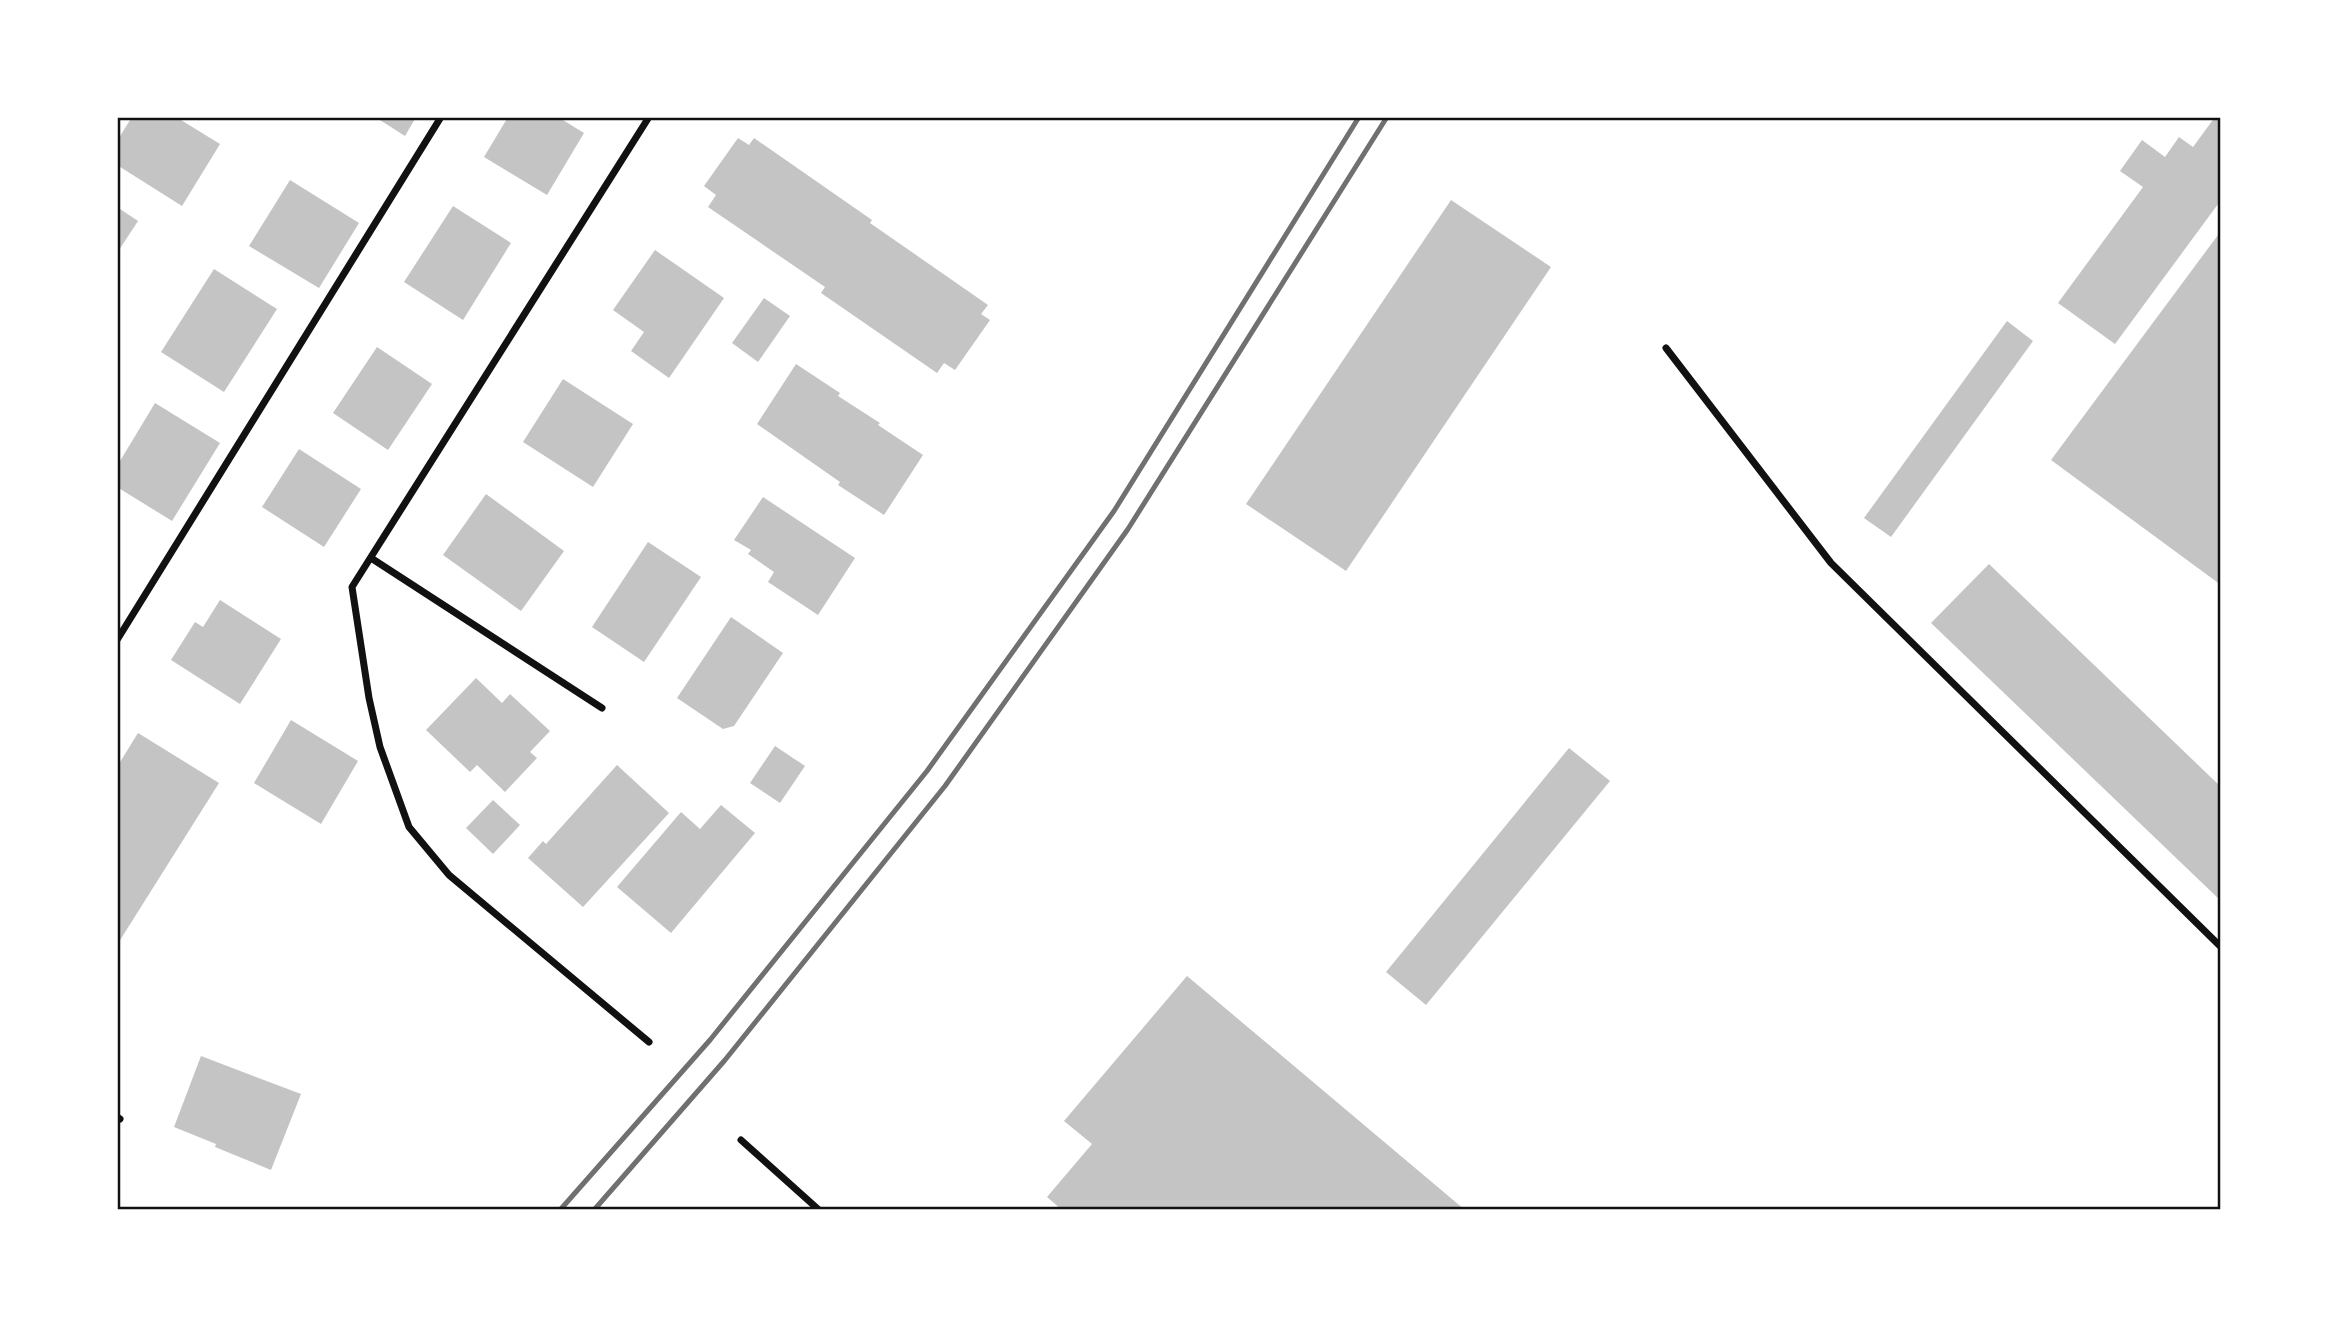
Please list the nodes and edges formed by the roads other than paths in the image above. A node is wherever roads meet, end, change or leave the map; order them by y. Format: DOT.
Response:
graph roads {
  1 [pos="441,117"];
  2 [pos="649,117"];
  3 [pos="1666,348"];
  4 [pos="371,558"];
  5 [pos="117,640"];
  6 [pos="602,708"];
  7 [pos="2221,947"];
  8 [pos="649,1042"];
  9 [pos="741,1140"];
  10 [pos="819,1210"];
  1 -- 5 [label="street"];
  2 -- 4 [label="street"];
  3 -- 7 [label="street"];
  4 -- 6 [label="street"];
  4 -- 8 [label="street"];
  9 -- 10 [label="street"];
}
